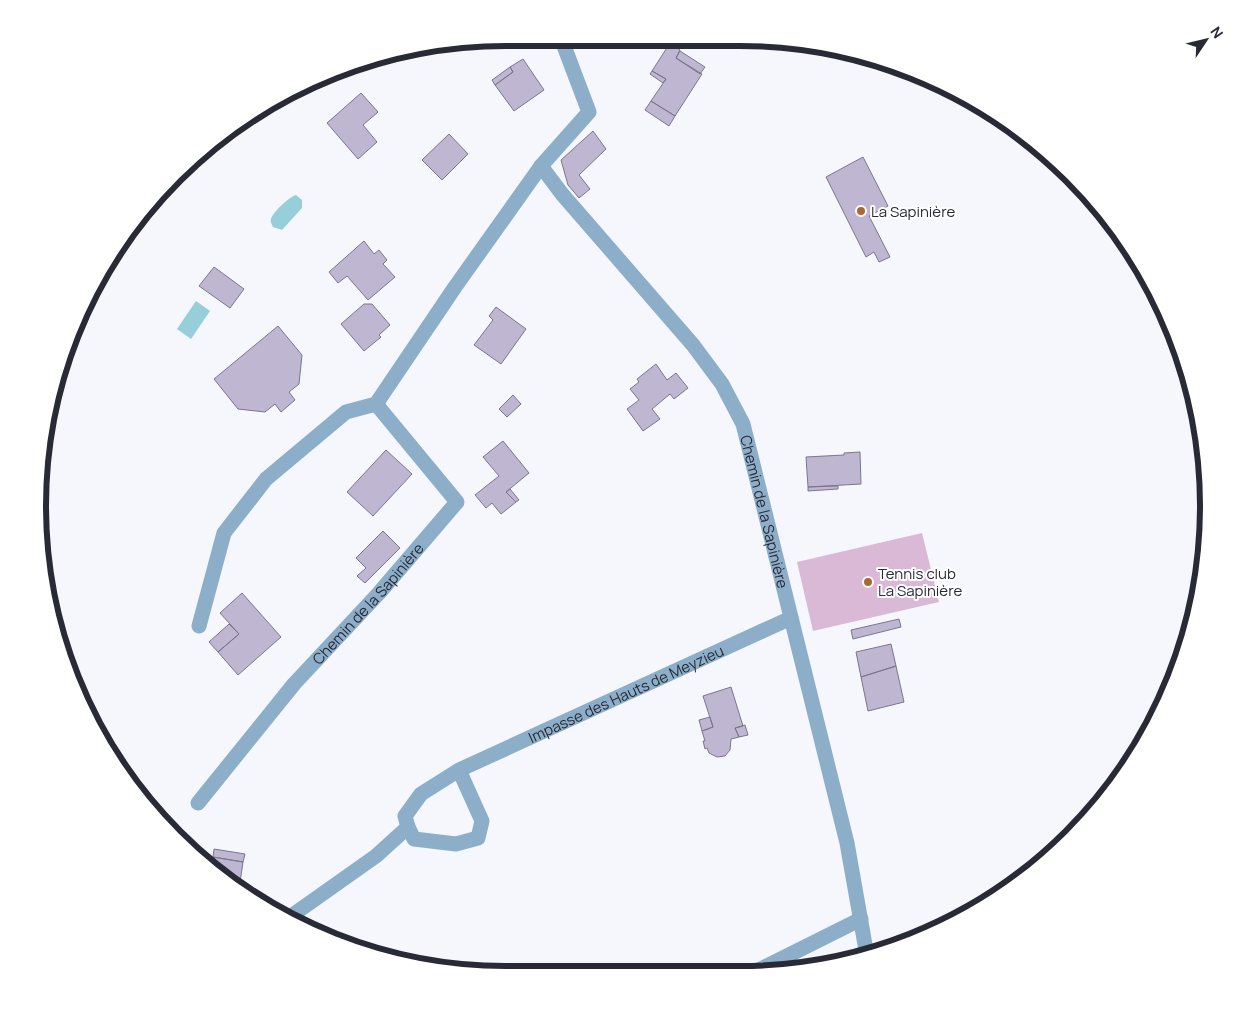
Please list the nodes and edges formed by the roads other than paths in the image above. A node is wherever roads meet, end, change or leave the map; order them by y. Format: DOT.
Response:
graph roads {
  1 [pos="564,46"];
  2 [pos="541,166"];
  3 [pos="376,404"];
  4 [pos="791,618"];
  5 [pos="199,626"];
  6 [pos="459,770"];
  7 [pos="198,803"];
  8 [pos="408,827"];
  9 [pos="295,914"];
  10 [pos="861,919"];
  11 [pos="866,948"];
  12 [pos="769,965"];
  1 -- 2 [label="street"];
  2 -- 3 [label="street"];
  2 -- 4 [label="street, Chemin de la Sapinière"];
  3 -- 5 [label="street"];
  3 -- 7 [label="street, Chemin de la Sapinière"];
  4 -- 6 [label="street, Impasse des Hauts de Meyzieu"];
  4 -- 10 [label="street, Chemin de la Sapinière"];
  6 -- 8 [label="street, Impasse des Hauts de Meyzieu"];
  6 -- 8 [label="street"];
  8 -- 9 [label="street"];
  10 -- 11 [label="street, Chemin de la Sapinière"];
  10 -- 12 [label="street"];
}
